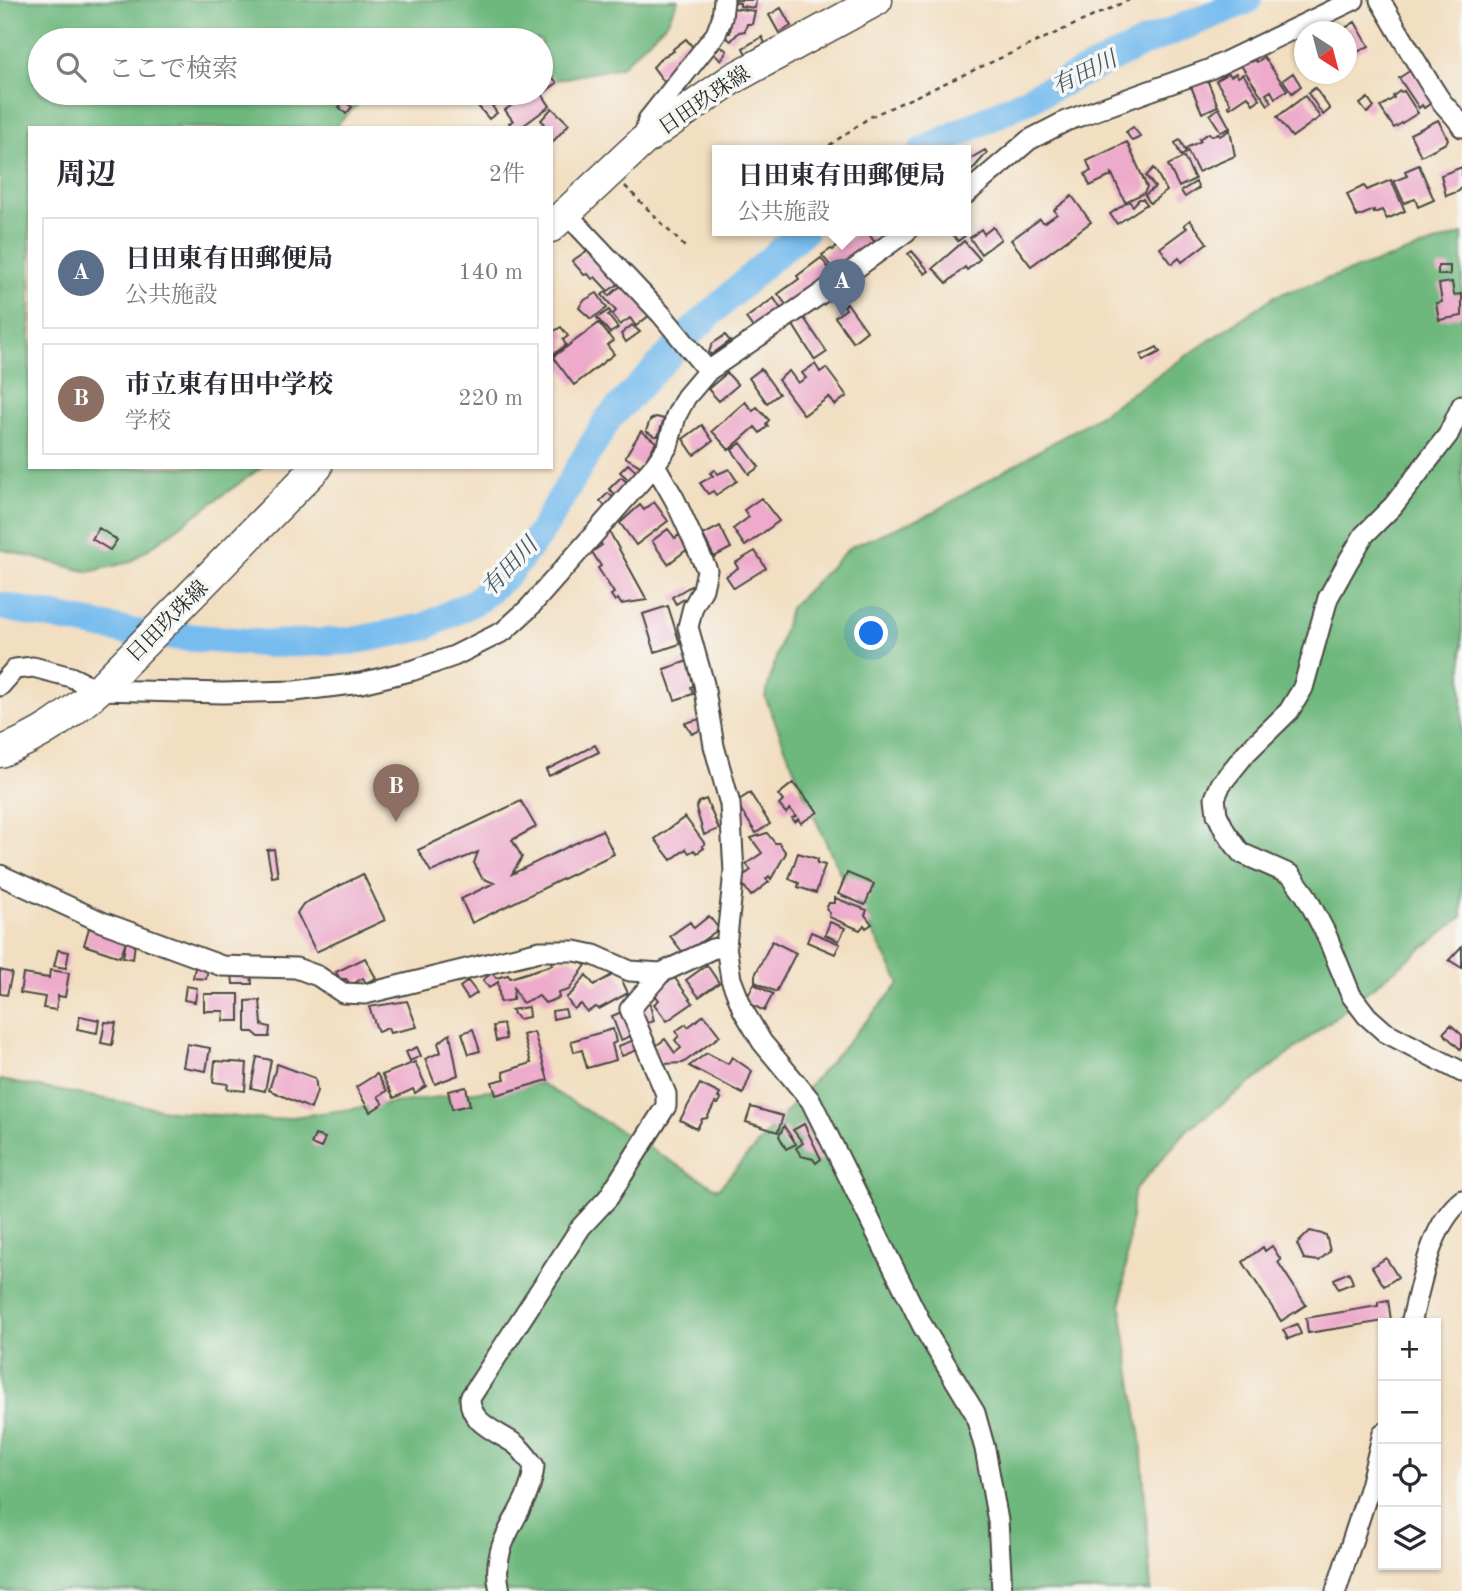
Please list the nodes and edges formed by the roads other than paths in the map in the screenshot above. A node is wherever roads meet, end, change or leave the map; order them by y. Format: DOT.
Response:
graph roads {
  1 [pos="724,0"];
  2 [pos="877,0"];
  3 [pos="1354,0"];
  4 [pos="1380,0"];
  5 [pos="1462,127"];
  6 [pos="643,141"];
  7 [pos="971,190"];
  8 [pos="559,220"];
  9 [pos="900,236"];
  10 [pos="708,371"];
  11 [pos="1462,405"];
  12 [pos="655,465"];
  13 [pos="315,469"];
  14 [pos="104,683"];
  15 [pos="0,686"];
  16 [pos="0,752"];
  17 [pos="0,875"];
  18 [pos="726,946"];
  19 [pos="661,974"];
  20 [pos="1462,1072"];
  21 [pos="1462,1200"];
  22 [pos="1412,1318"];
  23 [pos="1380,1444"];
  24 [pos="500,1591"];
  25 [pos="1002,1591"];
  26 [pos="1336,1591"];
  1 -- 6 [label="street"];
  2 -- 6 [label="main road, 日田玖珠線"];
  3 -- 7 [label="street"];
  4 -- 5 [label="street"];
  6 -- 8 [label="main road, 日田玖珠線"];
  8 -- 10 [label="street"];
  9 -- 10 [label="street"];
  10 -- 12 [label="street"];
  11 -- 20 [label="street"];
  12 -- 14 [label="street"];
  12 -- 18 [label="street"];
  13 -- 14 [label="main road, 日田玖珠線"];
  14 -- 15 [label="street"];
  14 -- 16 [label="main road, 日田玖珠線"];
  17 -- 19 [label="street"];
  18 -- 19 [label="street"];
  18 -- 25 [label="street"];
  19 -- 24 [label="street"];
  21 -- 22 [label="street"];
  23 -- 26 [label="street"];
}
